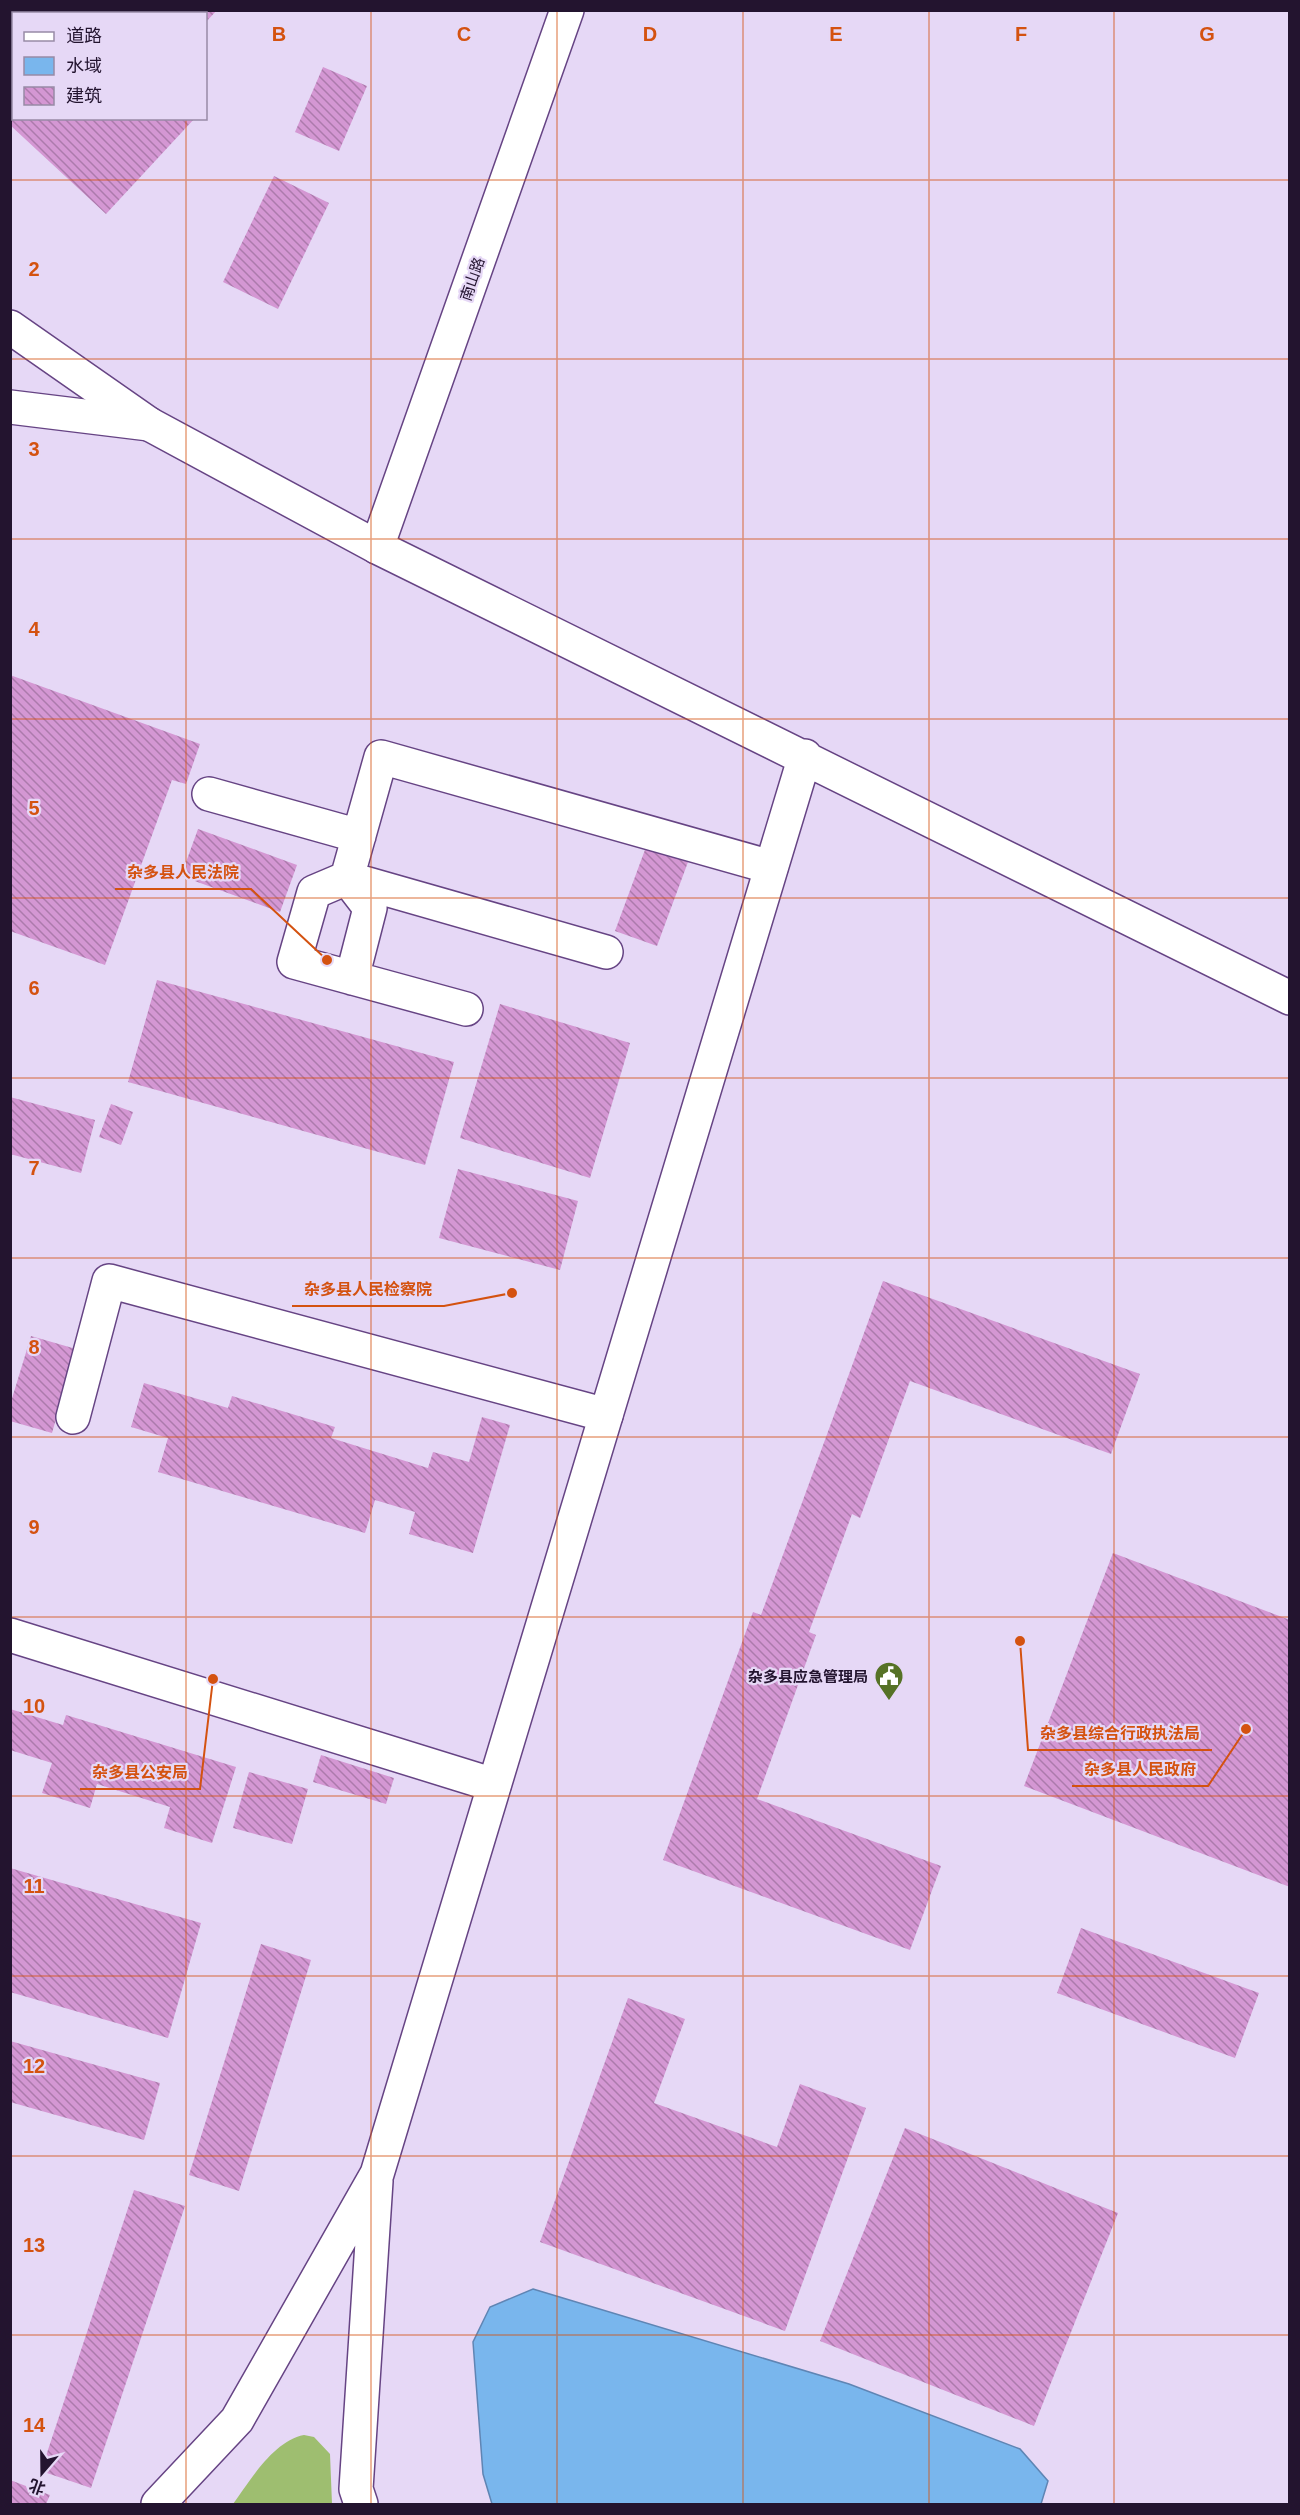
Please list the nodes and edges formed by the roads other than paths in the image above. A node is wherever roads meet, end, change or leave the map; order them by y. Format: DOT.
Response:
graph roads {
  1 [pos="567,10"];
  2 [pos="10,327"];
  3 [pos="10,407"];
  4 [pos="149,424"];
  5 [pos="377,547"];
  6 [pos="804,756"];
  7 [pos="209,794"];
  8 [pos="359,836"];
  9 [pos="771,867"];
  10 [pos="347,878"];
  11 [pos="606,952"];
  12 [pos="352,978"];
  13 [pos="1290,998"];
  14 [pos="466,1009"];
  15 [pos="606,1415"];
  16 [pos="73,1417"];
  17 [pos="10,1635"];
  18 [pos="494,1785"];
  19 [pos="377,2174"];
  20 [pos="158,2505"];
  21 [pos="361,2505"];
  1 -- 5 [label="main road, 南山路"];
  2 -- 4 [label="main road"];
  3 -- 4 [label="main road"];
  4 -- 5 [label="main road"];
  5 -- 6 [label="main road"];
  6 -- 9 [label="main road"];
  6 -- 13 [label="main road"];
  7 -- 8 [label="main road"];
  8 -- 9 [label="main road"];
  8 -- 10 [label="main road"];
  9 -- 15 [label="main road"];
  10 -- 11 [label="main road"];
  10 -- 12 [label="main road"];
  10 -- 12 [label="main road"];
  12 -- 14 [label="main road"];
  15 -- 16 [label="main road"];
  15 -- 18 [label="main road"];
  17 -- 18 [label="main road"];
  18 -- 19 [label="main road"];
  19 -- 20 [label="main road"];
  19 -- 21 [label="main road"];
}
